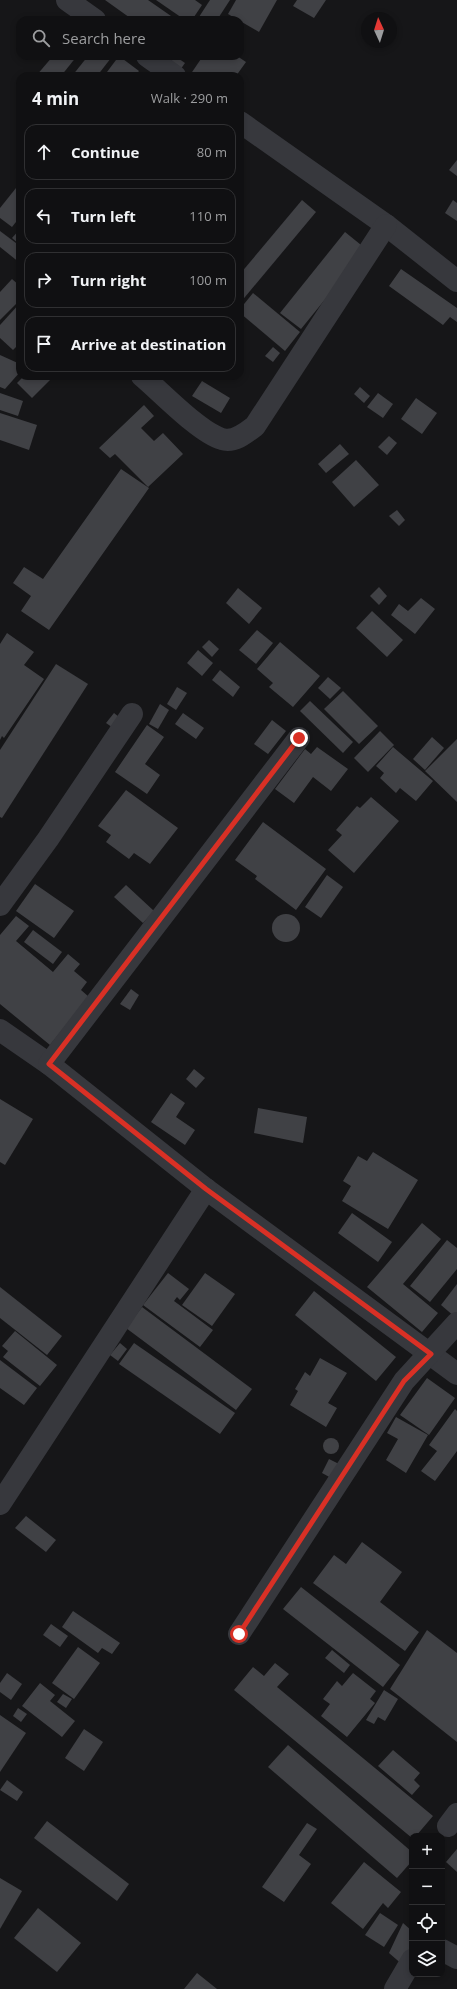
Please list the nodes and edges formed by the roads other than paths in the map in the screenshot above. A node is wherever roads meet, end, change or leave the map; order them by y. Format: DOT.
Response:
graph roads {
  1 [pos="67,0"];
  2 [pos="89,16"];
  3 [pos="152,60"];
  4 [pos="169,72"];
  5 [pos="244,125"];
  6 [pos="386,225"];
  7 [pos="457,280"];
  8 [pos="147,380"];
  9 [pos="132,714"];
  10 [pos="299,738"];
  11 [pos="0,905"];
  12 [pos="0,1030"];
  13 [pos="49,1064"];
  14 [pos="206,1189"];
  15 [pos="457,1324"];
  16 [pos="431,1354"];
  17 [pos="457,1374"];
  18 [pos="0,1504"];
  19 [pos="239,1634"];
  20 [pos="445,1952"];
  21 [pos="457,1958"];
  22 [pos="409,1965"];
  23 [pos="395,1989"];
  1 -- 2 [label="street"];
  3 -- 4 [label="street"];
  5 -- 6 [label="street"];
  6 -- 7 [label="street"];
  6 -- 8 [label="street"];
  9 -- 11 [label="street"];
  10 -- 13 [label="street"];
  12 -- 13 [label="street"];
  13 -- 14 [label="street"];
  14 -- 16 [label="street"];
  14 -- 18 [label="street"];
  15 -- 16 [label="street"];
  16 -- 17 [label="street"];
  16 -- 19 [label="street"];
  20 -- 21 [label="street"];
  22 -- 23 [label="street"];
}
